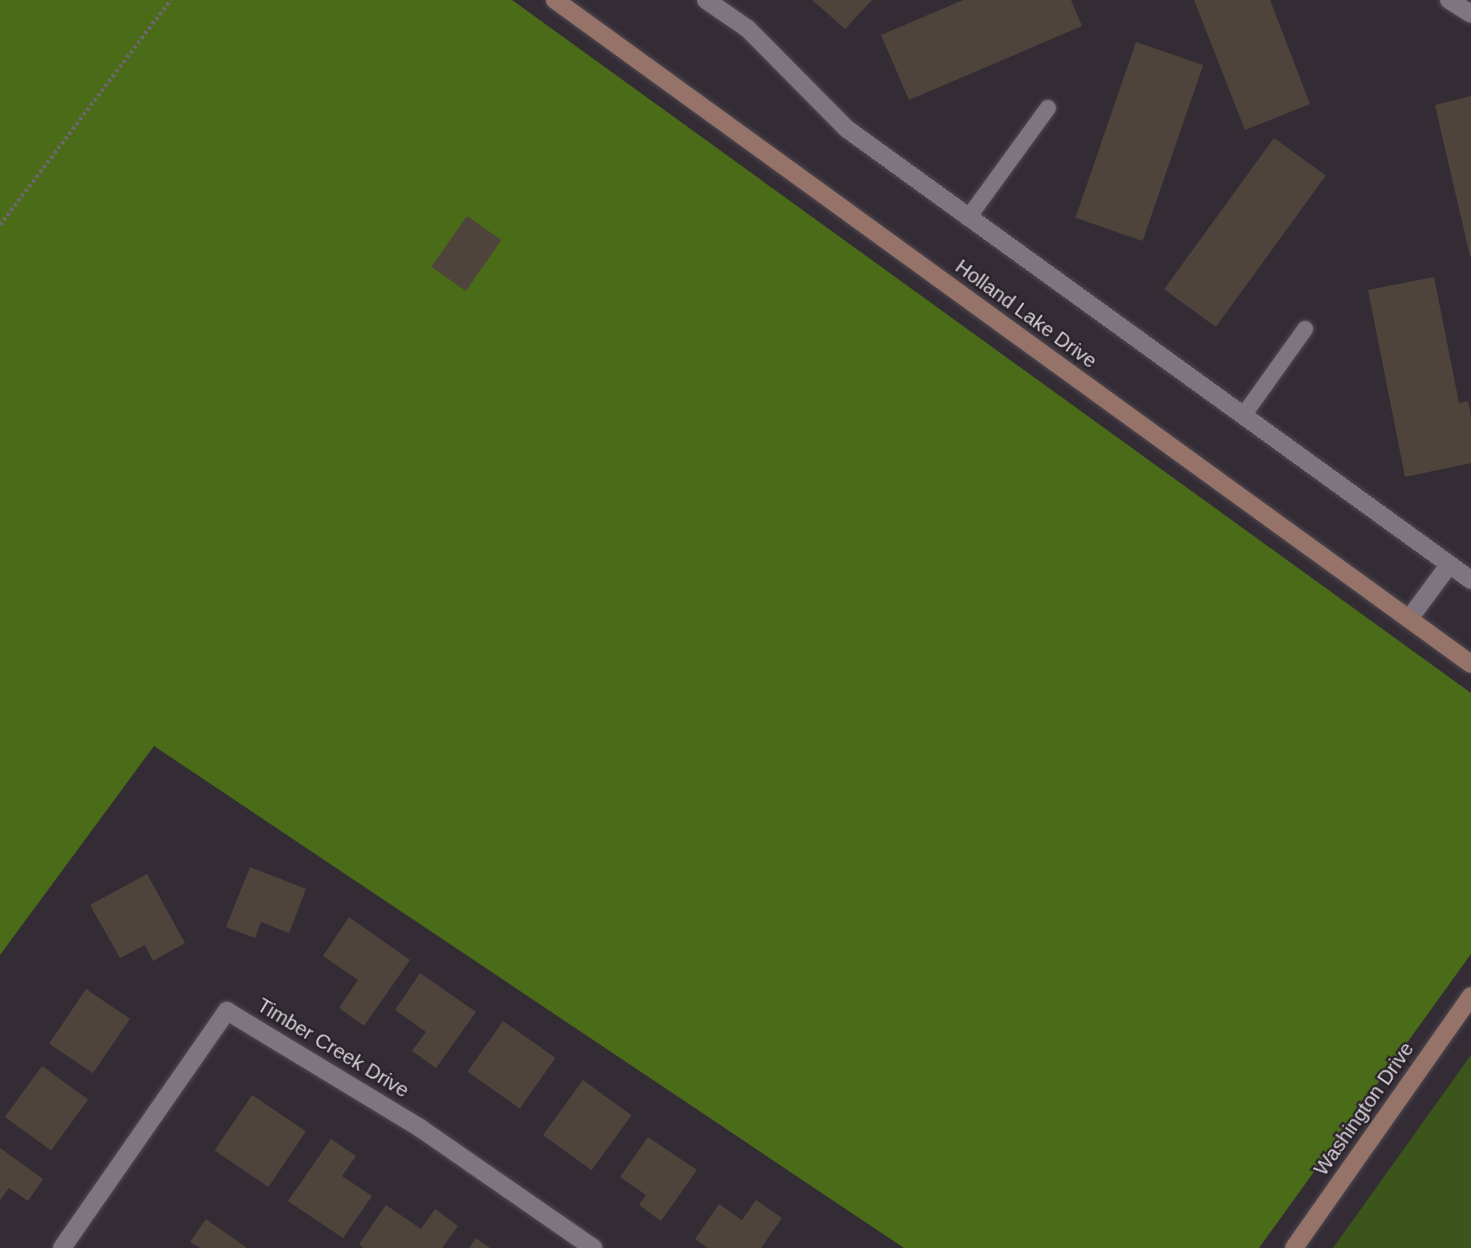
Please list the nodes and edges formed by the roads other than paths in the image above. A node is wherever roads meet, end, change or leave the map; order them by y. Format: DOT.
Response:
graph roads {
  1 [pos="555,0"];
  2 [pos="706,0"];
  3 [pos="1449,0"];
  4 [pos="1471,14"];
  5 [pos="1048,108"];
  6 [pos="968,218"];
  7 [pos="1305,329"];
  8 [pos="1243,416"];
  9 [pos="1449,565"];
  10 [pos="1471,580"];
  11 [pos="1409,619"];
  12 [pos="1471,664"];
  13 [pos="1471,996"];
  14 [pos="62,1248"];
  15 [pos="593,1248"];
  16 [pos="1294,1248"];
  1 -- 11 [label="street, Holland Lake Drive"];
  2 -- 6 [label="street"];
  3 -- 4 [label="street"];
  5 -- 6 [label="lane"];
  6 -- 8 [label="street"];
  7 -- 8 [label="lane"];
  8 -- 9 [label="street"];
  9 -- 10 [label="street"];
  9 -- 11 [label="street"];
  11 -- 12 [label="street, Holland Lake Drive"];
  13 -- 16 [label="street, Washington Drive"];
  14 -- 15 [label="street, Timber Creek Drive"];
}
